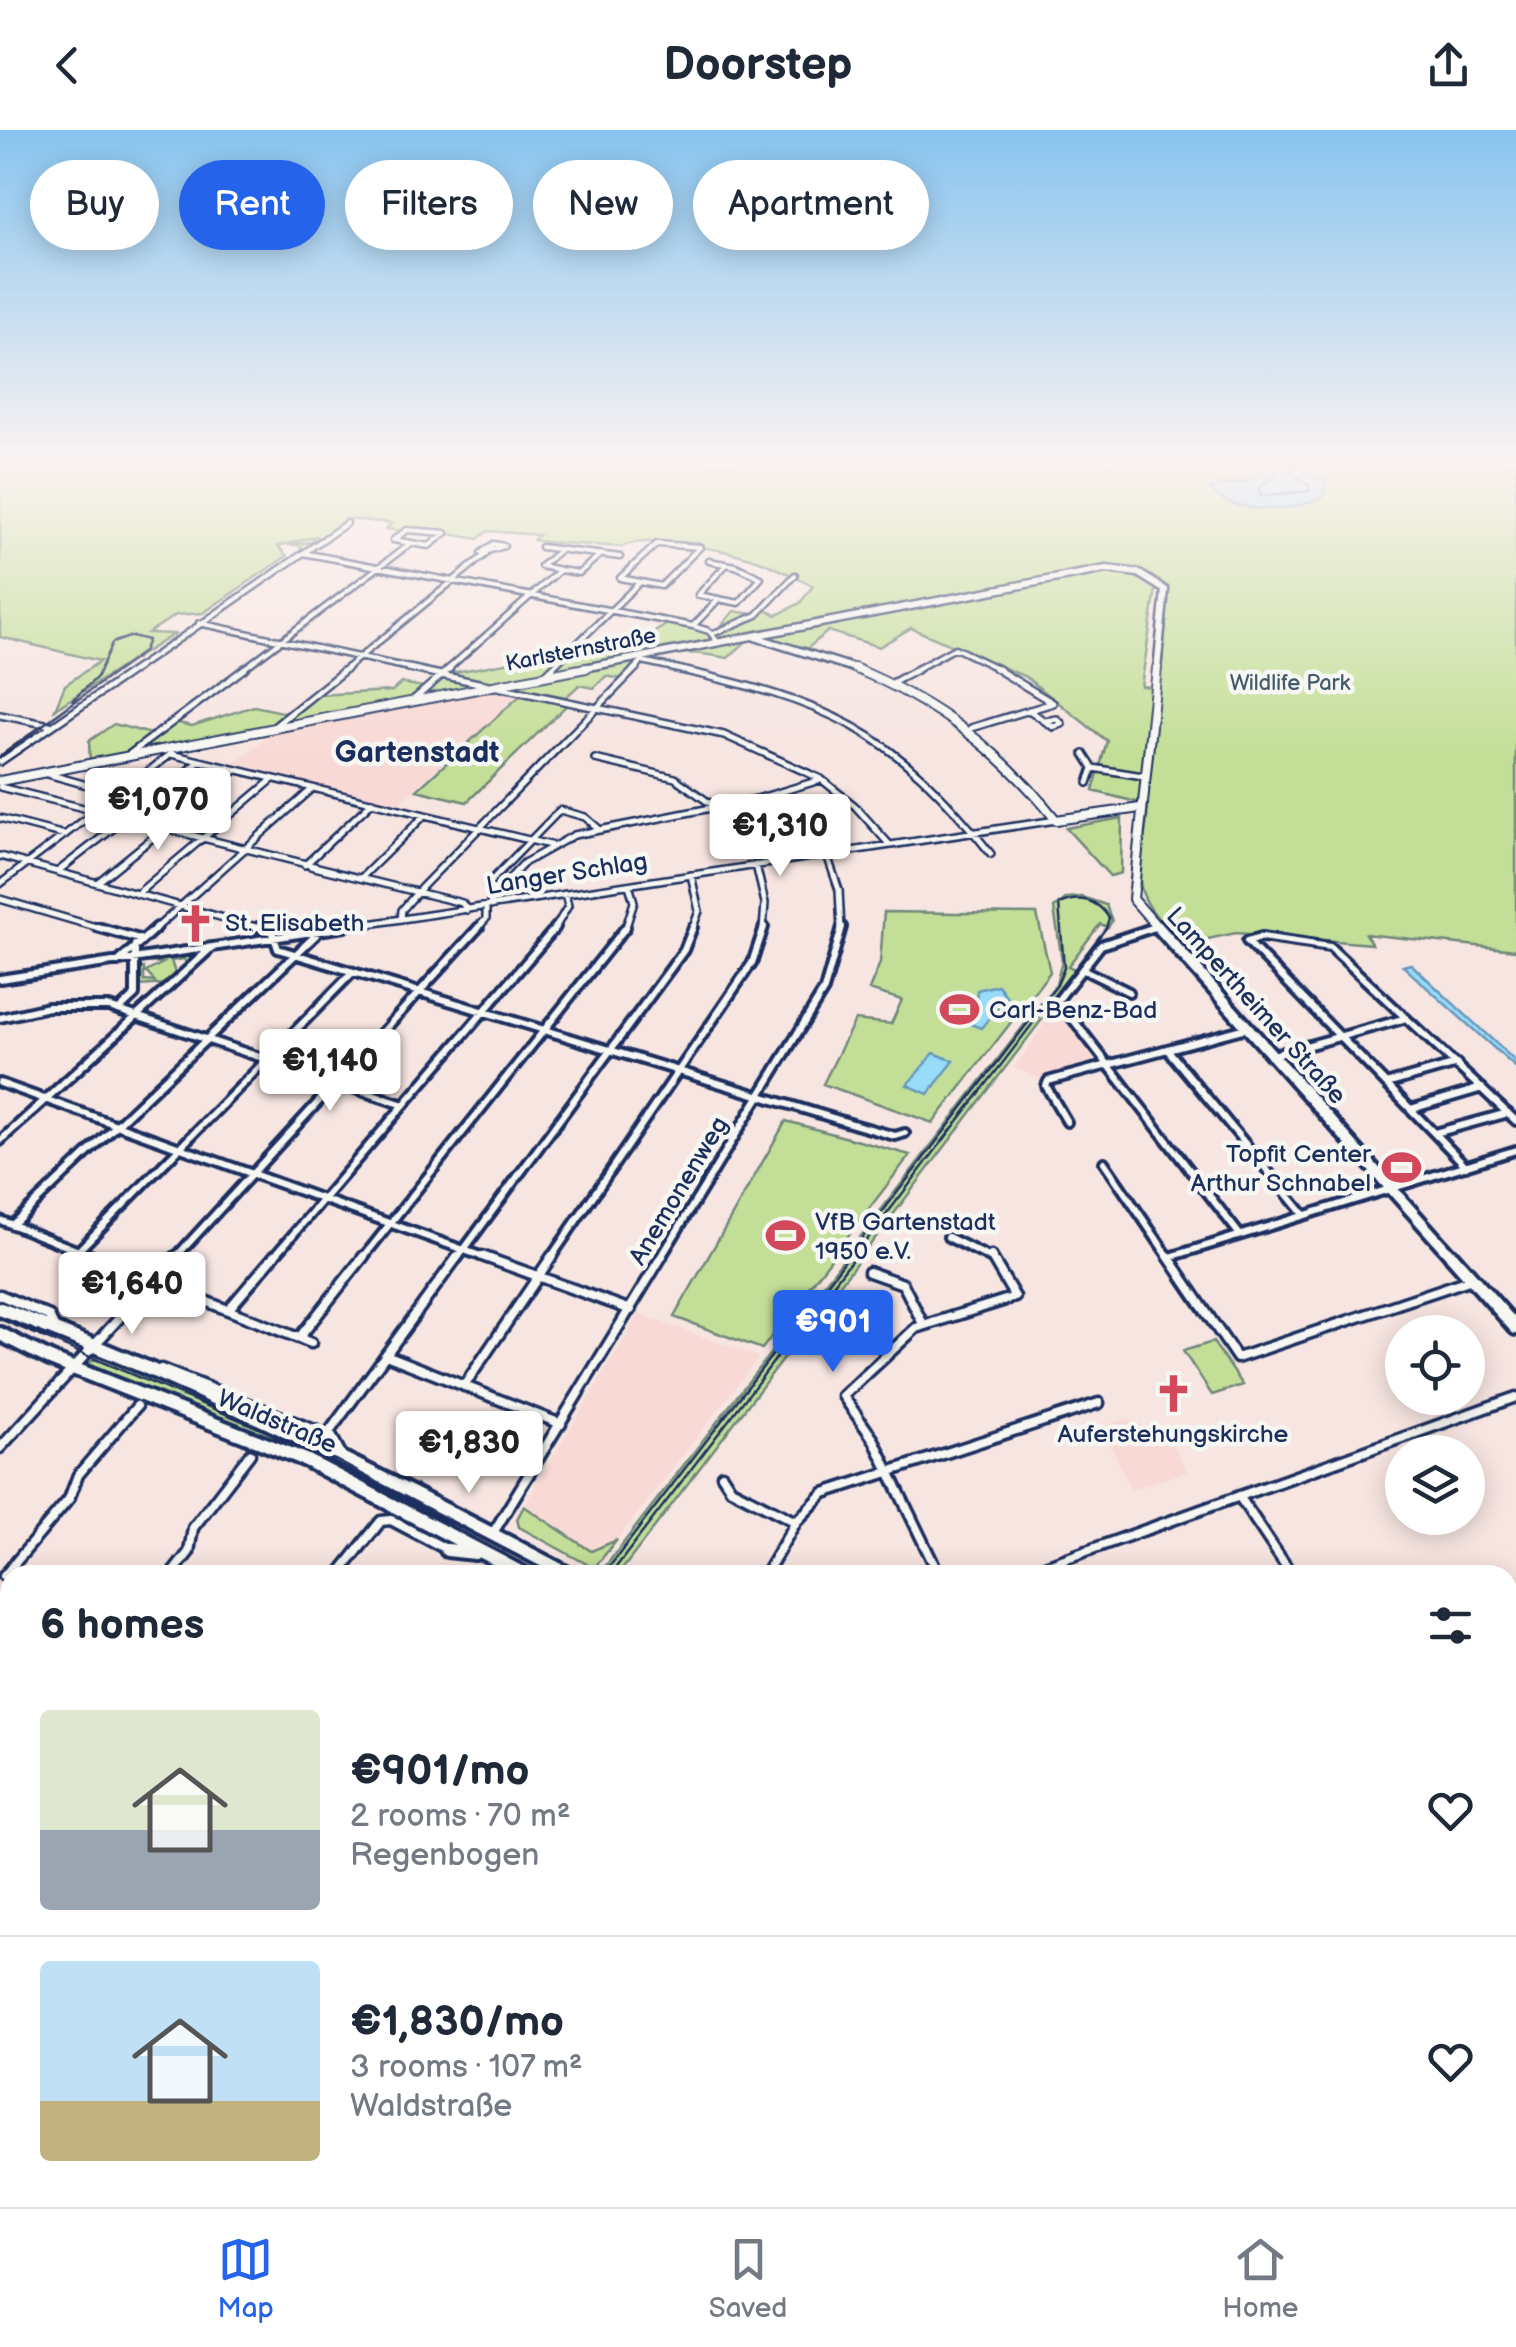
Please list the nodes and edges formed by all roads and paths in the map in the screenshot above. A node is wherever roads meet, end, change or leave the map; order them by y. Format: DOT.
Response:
graph roads {
  1 [pos="291,561"];
  2 [pos="345,561"];
  3 [pos="386,561"];
  4 [pos="478,561"];
  5 [pos="547,561"];
  6 [pos="593,561"];
  7 [pos="638,561"];
  8 [pos="686,561"];
  9 [pos="710,561"];
  10 [pos="727,564"];
  11 [pos="378,567"];
  12 [pos="560,570"];
  13 [pos="794,574"];
  14 [pos="453,581"];
  15 [pos="758,581"];
  16 [pos="640,582"];
  17 [pos="782,585"];
  18 [pos="1165,590"];
  19 [pos="530,596"];
  20 [pos="718,599"];
  21 [pos="611,611"];
  22 [pos="199,623"];
  23 [pos="693,626"];
  24 [pos="749,636"];
  25 [pos="715,638"];
  26 [pos="280,640"];
  27 [pos="360,657"];
  28 [pos="640,659"];
  29 [pos="442,674"];
  30 [pos="545,674"];
  31 [pos="894,682"];
  32 [pos="494,684"];
  33 [pos="413,700"];
  34 [pos="598,706"];
  35 [pos="1029,710"];
  36 [pos="0,714"];
  37 [pos="1045,722"];
  38 [pos="52,725"];
  39 [pos="274,727"];
  40 [pos="970,728"];
  41 [pos="170,751"];
  42 [pos="1084,754"];
  43 [pos="127,756"];
  44 [pos="594,759"];
  45 [pos="200,761"];
  46 [pos="0,762"];
  47 [pos="1093,768"];
  48 [pos="236,770"];
  49 [pos="44,772"];
  50 [pos="1143,776"];
  51 [pos="274,778"];
  52 [pos="822,779"];
  53 [pos="1088,783"];
  54 [pos="0,784"];
  55 [pos="313,788"];
  56 [pos="11,790"];
  57 [pos="119,794"];
  58 [pos="0,798"];
  59 [pos="372,802"];
  60 [pos="715,806"];
  61 [pos="1140,808"];
  62 [pos="95,812"];
  63 [pos="425,815"];
  64 [pos="0,818"];
  65 [pos="124,820"];
  66 [pos="1056,820"];
  67 [pos="478,828"];
  68 [pos="598,828"];
  69 [pos="163,830"];
  70 [pos="973,832"];
  71 [pos="65,835"];
  72 [pos="201,840"];
  73 [pos="530,840"];
  74 [pos="550,845"];
  75 [pos="890,845"];
  76 [pos="242,850"];
  77 [pos="991,854"];
  78 [pos="826,855"];
  79 [pos="0,856"];
  80 [pos="27,864"];
  81 [pos="756,865"];
  82 [pos="304,866"];
  83 [pos="57,872"];
  84 [pos="691,875"];
  85 [pos="361,878"];
  86 [pos="97,883"];
  87 [pos="0,884"];
  88 [pos="628,884"];
  89 [pos="497,891"];
  90 [pos="419,892"];
  91 [pos="136,894"];
  92 [pos="565,894"];
  93 [pos="0,900"];
  94 [pos="179,906"];
  95 [pos="488,906"];
  96 [pos="467,910"];
  97 [pos="401,920"];
  98 [pos="1155,928"];
  99 [pos="316,935"];
  100 [pos="275,938"];
  101 [pos="138,942"];
  102 [pos="211,948"];
  103 [pos="296,955"];
  104 [pos="134,960"];
  105 [pos="118,962"];
  106 [pos="1082,970"];
  107 [pos="353,972"];
  108 [pos="0,980"];
  109 [pos="418,992"];
  110 [pos="1129,992"];
  111 [pos="119,1010"];
  112 [pos="484,1012"];
  113 [pos="138,1016"];
  114 [pos="0,1018"];
  115 [pos="1404,1019"];
  116 [pos="1246,1028"];
  117 [pos="546,1030"];
  118 [pos="1339,1037"];
  119 [pos="206,1039"];
  120 [pos="1167,1049"];
  121 [pos="610,1050"];
  122 [pos="1270,1056"];
  123 [pos="267,1060"];
  124 [pos="1456,1064"];
  125 [pos="1106,1065"];
  126 [pos="679,1070"];
  127 [pos="335,1082"];
  128 [pos="0,1083"];
  129 [pos="1386,1084"];
  130 [pos="1482,1088"];
  131 [pos="760,1096"];
  132 [pos="46,1100"];
  133 [pos="404,1105"];
  134 [pos="1411,1109"];
  135 [pos="1508,1113"];
  136 [pos="1516,1121"];
  137 [pos="1067,1122"];
  138 [pos="116,1125"];
  139 [pos="905,1133"];
  140 [pos="1434,1133"];
  141 [pos="0,1141"];
  142 [pos="180,1148"];
  143 [pos="1516,1150"];
  144 [pos="1104,1162"];
  145 [pos="1466,1166"];
  146 [pos="250,1174"];
  147 [pos="1390,1188"];
  148 [pos="322,1200"];
  149 [pos="1304,1214"];
  150 [pos="0,1220"];
  151 [pos="390,1224"];
  152 [pos="12,1225"];
  153 [pos="1240,1235"];
  154 [pos="948,1237"];
  155 [pos="462,1250"];
  156 [pos="78,1251"];
  157 [pos="1170,1256"];
  158 [pos="869,1272"];
  159 [pos="538,1277"];
  160 [pos="1472,1279"];
  161 [pos="152,1280"];
  162 [pos="0,1296"];
  163 [pos="0,1309"];
  164 [pos="228,1310"];
  165 [pos="630,1310"];
  166 [pos="924,1324"];
  167 [pos="1516,1328"];
  168 [pos="56,1332"];
  169 [pos="0,1334"];
  170 [pos="299,1338"];
  171 [pos="311,1343"];
  172 [pos="94,1344"];
  173 [pos="386,1356"];
  174 [pos="73,1367"];
  175 [pos="150,1370"];
  176 [pos="464,1386"];
  177 [pos="1516,1397"];
  178 [pos="1099,1403"];
  179 [pos="136,1406"];
  180 [pos="561,1424"];
  181 [pos="326,1435"];
  182 [pos="0,1448"];
  183 [pos="250,1454"];
  184 [pos="341,1454"];
  185 [pos="890,1470"];
  186 [pos="722,1475"];
  187 [pos="1240,1496"];
  188 [pos="796,1522"];
  189 [pos="492,1534"];
  190 [pos="446,1550"];
  191 [pos="485,1554"];
  192 [pos="14,1565"];
  193 [pos="179,1565"];
  194 [pos="346,1565"];
  195 [pos="506,1565"];
  196 [pos="551,1565"];
  197 [pos="771,1565"];
  198 [pos="934,1565"];
  199 [pos="1048,1565"];
  200 [pos="1285,1565"];
  1 -- 22 [label="street"];
  2 -- 11 [label="street"];
  3 -- 11 [label="street"];
  4 -- 14 [label="street"];
  5 -- 12 [label="street"];
  6 -- 12 [label="street"];
  7 -- 16 [label="street"];
  8 -- 16 [label="street"];
  9 -- 10 [label="street"];
  10 -- 15 [label="street"];
  10 -- 20 [label="street"];
  11 -- 14 [label="street"];
  11 -- 26 [label="street"];
  12 -- 19 [label="street"];
  13 -- 17 [label="street"];
  14 -- 19 [label="street"];
  14 -- 27 [label="street"];
  15 -- 17 [label="street"];
  15 -- 20 [label="street"];
  16 -- 21 [label="street"];
  17 -- 25 [label="street"];
  18 -- 24 [label="street, Karlsternstraße"];
  18 -- 50 [label="street, Lampertheimer Straße"];
  19 -- 21 [label="street"];
  19 -- 29 [label="street"];
  20 -- 23 [label="street"];
  21 -- 23 [label="street"];
  21 -- 30 [label="street"];
  22 -- 26 [label="street"];
  22 -- 38 [label="street"];
  23 -- 25 [label="street"];
  24 -- 25 [label="street, Karlsternstraße"];
  24 -- 31 [label="street"];
  25 -- 28 [label="street, Karlsternstraße"];
  26 -- 27 [label="street"];
  26 -- 43 [label="street"];
  27 -- 29 [label="street"];
  27 -- 39 [label="street"];
  28 -- 30 [label="street, Karlsternstraße"];
  28 -- 34 [label="street"];
  28 -- 70 [label="street"];
  29 -- 32 [label="street"];
  29 -- 33 [label="street"];
  30 -- 32 [label="street, Karlsternstraße"];
  31 -- 35 [label="street"];
  31 -- 40 [label="street"];
  32 -- 33 [label="street, Karlsternstraße"];
  32 -- 34 [label="street"];
  33 -- 39 [label="street, Karlsternstraße"];
  34 -- 52 [label="street"];
  34 -- 67 [label="street"];
  35 -- 37 [label="street"];
  35 -- 40 [label="street"];
  36 -- 38 [label="street"];
  38 -- 46 [label="street"];
  39 -- 41 [label="street, Karlsternstraße"];
  40 -- 66 [label="street"];
  41 -- 43 [label="street, Karlsternstraße"];
  41 -- 45 [label="street"];
  41 -- 57 [label="street"];
  42 -- 47 [label="street"];
  43 -- 49 [label="street, Karlsternstraße"];
  44 -- 60 [label="street"];
  45 -- 48 [label="street"];
  45 -- 65 [label="street"];
  47 -- 50 [label="street"];
  47 -- 53 [label="street"];
  48 -- 51 [label="street"];
  48 -- 69 [label="street"];
  49 -- 54 [label="street, Karlsternstraße"];
  49 -- 57 [label="street"];
  50 -- 61 [label="street, Lampertheimer Straße"];
  51 -- 55 [label="street"];
  51 -- 72 [label="street"];
  52 -- 60 [label="street"];
  52 -- 75 [label="street"];
  54 -- 56 [label="street"];
  55 -- 59 [label="street"];
  55 -- 76 [label="street"];
  56 -- 58 [label="street"];
  56 -- 62 [label="street"];
  57 -- 62 [label="street"];
  59 -- 63 [label="street"];
  59 -- 82 [label="street"];
  60 -- 68 [label="street"];
  61 -- 66 [label="street, Langer Schlag"];
  61 -- 98 [label="street, Lampertheimer Straße"];
  62 -- 65 [label="street"];
  62 -- 71 [label="street"];
  63 -- 67 [label="street"];
  63 -- 85 [label="street"];
  64 -- 71 [label="street"];
  65 -- 69 [label="street"];
  65 -- 83 [label="street"];
  66 -- 70 [label="street, Langer Schlag"];
  67 -- 73 [label="street"];
  67 -- 90 [label="street"];
  68 -- 73 [label="street"];
  68 -- 74 [label="street"];
  69 -- 72 [label="street"];
  69 -- 86 [label="street"];
  70 -- 75 [label="street, Langer Schlag"];
  70 -- 77 [label="street"];
  71 -- 80 [label="street"];
  72 -- 76 [label="street"];
  72 -- 91 [label="street"];
  73 -- 74 [label="street"];
  73 -- 89 [label="street"];
  74 -- 89 [label="street"];
  75 -- 78 [label="street, Langer Schlag"];
  76 -- 82 [label="street"];
  76 -- 94 [label="street"];
  78 -- 81 [label="street, Langer Schlag"];
  78 -- 131 [label="street, Anemonenweg"];
  79 -- 80 [label="street"];
  80 -- 83 [label="street"];
  80 -- 87 [label="street"];
  81 -- 84 [label="street, Langer Schlag"];
  81 -- 126 [label="street"];
  82 -- 85 [label="street"];
  83 -- 86 [label="street"];
  84 -- 88 [label="street, Langer Schlag"];
  84 -- 121 [label="street"];
  85 -- 90 [label="street"];
  86 -- 91 [label="street"];
  88 -- 92 [label="street, Langer Schlag"];
  88 -- 117 [label="street"];
  89 -- 95 [label="street"];
  90 -- 96 [label="street"];
  90 -- 97 [label="street"];
  91 -- 94 [label="street"];
  92 -- 95 [label="street, Langer Schlag"];
  92 -- 112 [label="street"];
  93 -- 101 [label="street"];
  94 -- 100 [label="street"];
  94 -- 101 [label="street"];
  95 -- 96 [label="street, Langer Schlag"];
  95 -- 109 [label="street"];
  96 -- 97 [label="street, Langer Schlag"];
  97 -- 100 [label="street, Langer Schlag"];
  98 -- 106 [label="street"];
  98 -- 116 [label="street, Lampertheimer Straße"];
  99 -- 103 [label="street"];
  100 -- 102 [label="street, Langer Schlag"];
  100 -- 103 [label="street"];
  101 -- 104 [label="street"];
  101 -- 105 [label="street"];
  102 -- 104 [label="street, Langer Schlag"];
  102 -- 113 [label="street"];
  103 -- 107 [label="street"];
  103 -- 119 [label="street"];
  104 -- 105 [label="street, Langer Schlag"];
  104 -- 111 [label="street"];
  105 -- 108 [label="street, Langer Schlag"];
  106 -- 110 [label="street"];
  106 -- 125 [label="street"];
  107 -- 109 [label="street"];
  107 -- 123 [label="street"];
  109 -- 112 [label="street"];
  109 -- 127 [label="street"];
  111 -- 113 [label="street"];
  111 -- 114 [label="street"];
  112 -- 117 [label="street"];
  112 -- 133 [label="street"];
  113 -- 119 [label="street"];
  113 -- 132 [label="street"];
  115 -- 118 [label="street"];
  115 -- 118 [label="street"];
  115 -- 124 [label="street"];
  116 -- 120 [label="street"];
  116 -- 122 [label="street, Lampertheimer Straße"];
  117 -- 121 [label="street"];
  117 -- 151 [label="street"];
  118 -- 122 [label="street"];
  118 -- 129 [label="street"];
  119 -- 123 [label="street"];
  119 -- 138 [label="street"];
  120 -- 125 [label="street"];
  120 -- 149 [label="street"];
  121 -- 126 [label="street"];
  121 -- 155 [label="street"];
  122 -- 147 [label="street, Lampertheimer Straße"];
  123 -- 127 [label="street"];
  123 -- 142 [label="street"];
  124 -- 129 [label="street"];
  124 -- 130 [label="street"];
  125 -- 137 [label="street"];
  125 -- 153 [label="street"];
  126 -- 131 [label="street"];
  126 -- 159 [label="street"];
  127 -- 133 [label="street"];
  127 -- 146 [label="street"];
  128 -- 132 [label="street"];
  129 -- 134 [label="street"];
  130 -- 134 [label="street"];
  130 -- 135 [label="street"];
  131 -- 139 [label="street"];
  131 -- 165 [label="street, Anemonenweg"];
  132 -- 138 [label="street"];
  132 -- 141 [label="street"];
  133 -- 148 [label="street"];
  134 -- 140 [label="street"];
  135 -- 136 [label="street"];
  135 -- 140 [label="street"];
  138 -- 142 [label="street"];
  138 -- 152 [label="street"];
  140 -- 145 [label="street"];
  142 -- 146 [label="street"];
  142 -- 156 [label="street"];
  143 -- 145 [label="street"];
  144 -- 157 [label="street"];
  145 -- 147 [label="street"];
  146 -- 148 [label="street"];
  146 -- 161 [label="street"];
  147 -- 149 [label="street"];
  147 -- 160 [label="street, Lampertheimer Straße"];
  148 -- 151 [label="street"];
  148 -- 164 [label="street"];
  149 -- 153 [label="street"];
  150 -- 152 [label="street"];
  151 -- 155 [label="street"];
  151 -- 170 [label="street"];
  152 -- 156 [label="street"];
  153 -- 157 [label="street"];
  154 -- 166 [label="street"];
  155 -- 159 [label="street"];
  155 -- 173 [label="street"];
  156 -- 161 [label="street"];
  157 -- 160 [label="street"];
  158 -- 166 [label="street"];
  159 -- 165 [label="street"];
  159 -- 176 [label="street"];
  160 -- 167 [label="street, Lampertheimer Straße"];
  161 -- 164 [label="street"];
  161 -- 172 [label="street"];
  162 -- 168 [label="street, Waldstraße"];
  163 -- 168 [label="street, Waldstraße"];
  164 -- 170 [label="street"];
  165 -- 180 [label="street, Anemonenweg"];
  166 -- 185 [label="street"];
  168 -- 172 [label="street, Waldstraße"];
  169 -- 174 [label="street, Waldstraße"];
  170 -- 171 [label="street"];
  172 -- 174 [label="street"];
  172 -- 175 [label="street, Waldstraße"];
  173 -- 176 [label="street"];
  173 -- 181 [label="street"];
  174 -- 182 [label="street"];
  174 -- 191 [label="street, Waldstraße"];
  175 -- 181 [label="street, Waldstraße"];
  175 -- 184 [label="street, Waldstraße"];
  176 -- 180 [label="street"];
  177 -- 187 [label="street"];
  178 -- 185 [label="street"];
  179 -- 192 [label="street"];
  180 -- 189 [label="street, Anemonenweg"];
  181 -- 184 [label="street, Waldstraße"];
  183 -- 193 [label="street"];
  184 -- 189 [label="street, Waldstraße"];
  185 -- 188 [label="street"];
  185 -- 198 [label="street"];
  186 -- 188 [label="street"];
  187 -- 199 [label="street"];
  187 -- 200 [label="street"];
  188 -- 197 [label="street"];
  189 -- 196 [label="street, Waldstraße"];
  190 -- 191 [label="street"];
  190 -- 194 [label="street"];
  191 -- 195 [label="street, Waldstraße"];
}
